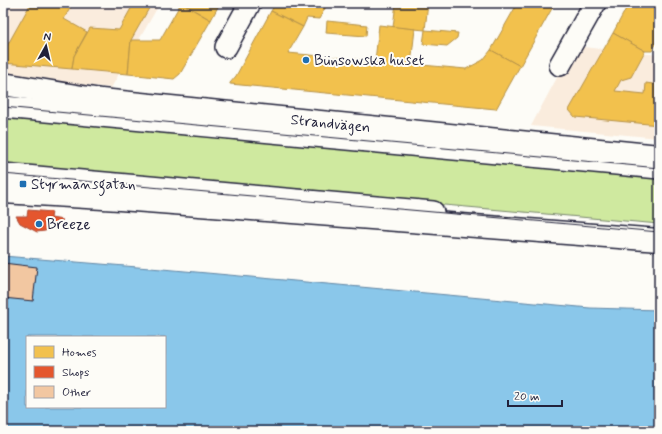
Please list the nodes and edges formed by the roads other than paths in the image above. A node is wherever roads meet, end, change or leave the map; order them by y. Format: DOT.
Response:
graph roads {
  1 [pos="250,3"];
  2 [pos="595,3"];
  3 [pos="226,47"];
  4 [pos="560,65"];
  5 [pos="3,84"];
  6 [pos="3,107"];
  7 [pos="659,156"];
  8 [pos="659,168"];
  9 [pos="3,174"];
  10 [pos="3,192"];
  11 [pos="659,232"];
  12 [pos="659,240"];
  1 -- 3 [label="street"];
  2 -- 4 [label="street"];
  5 -- 7 [label="street, Strandvägen"];
  6 -- 8 [label="street, Strandvägen"];
  9 -- 11 [label="street"];
  10 -- 12 [label="street"];
}
